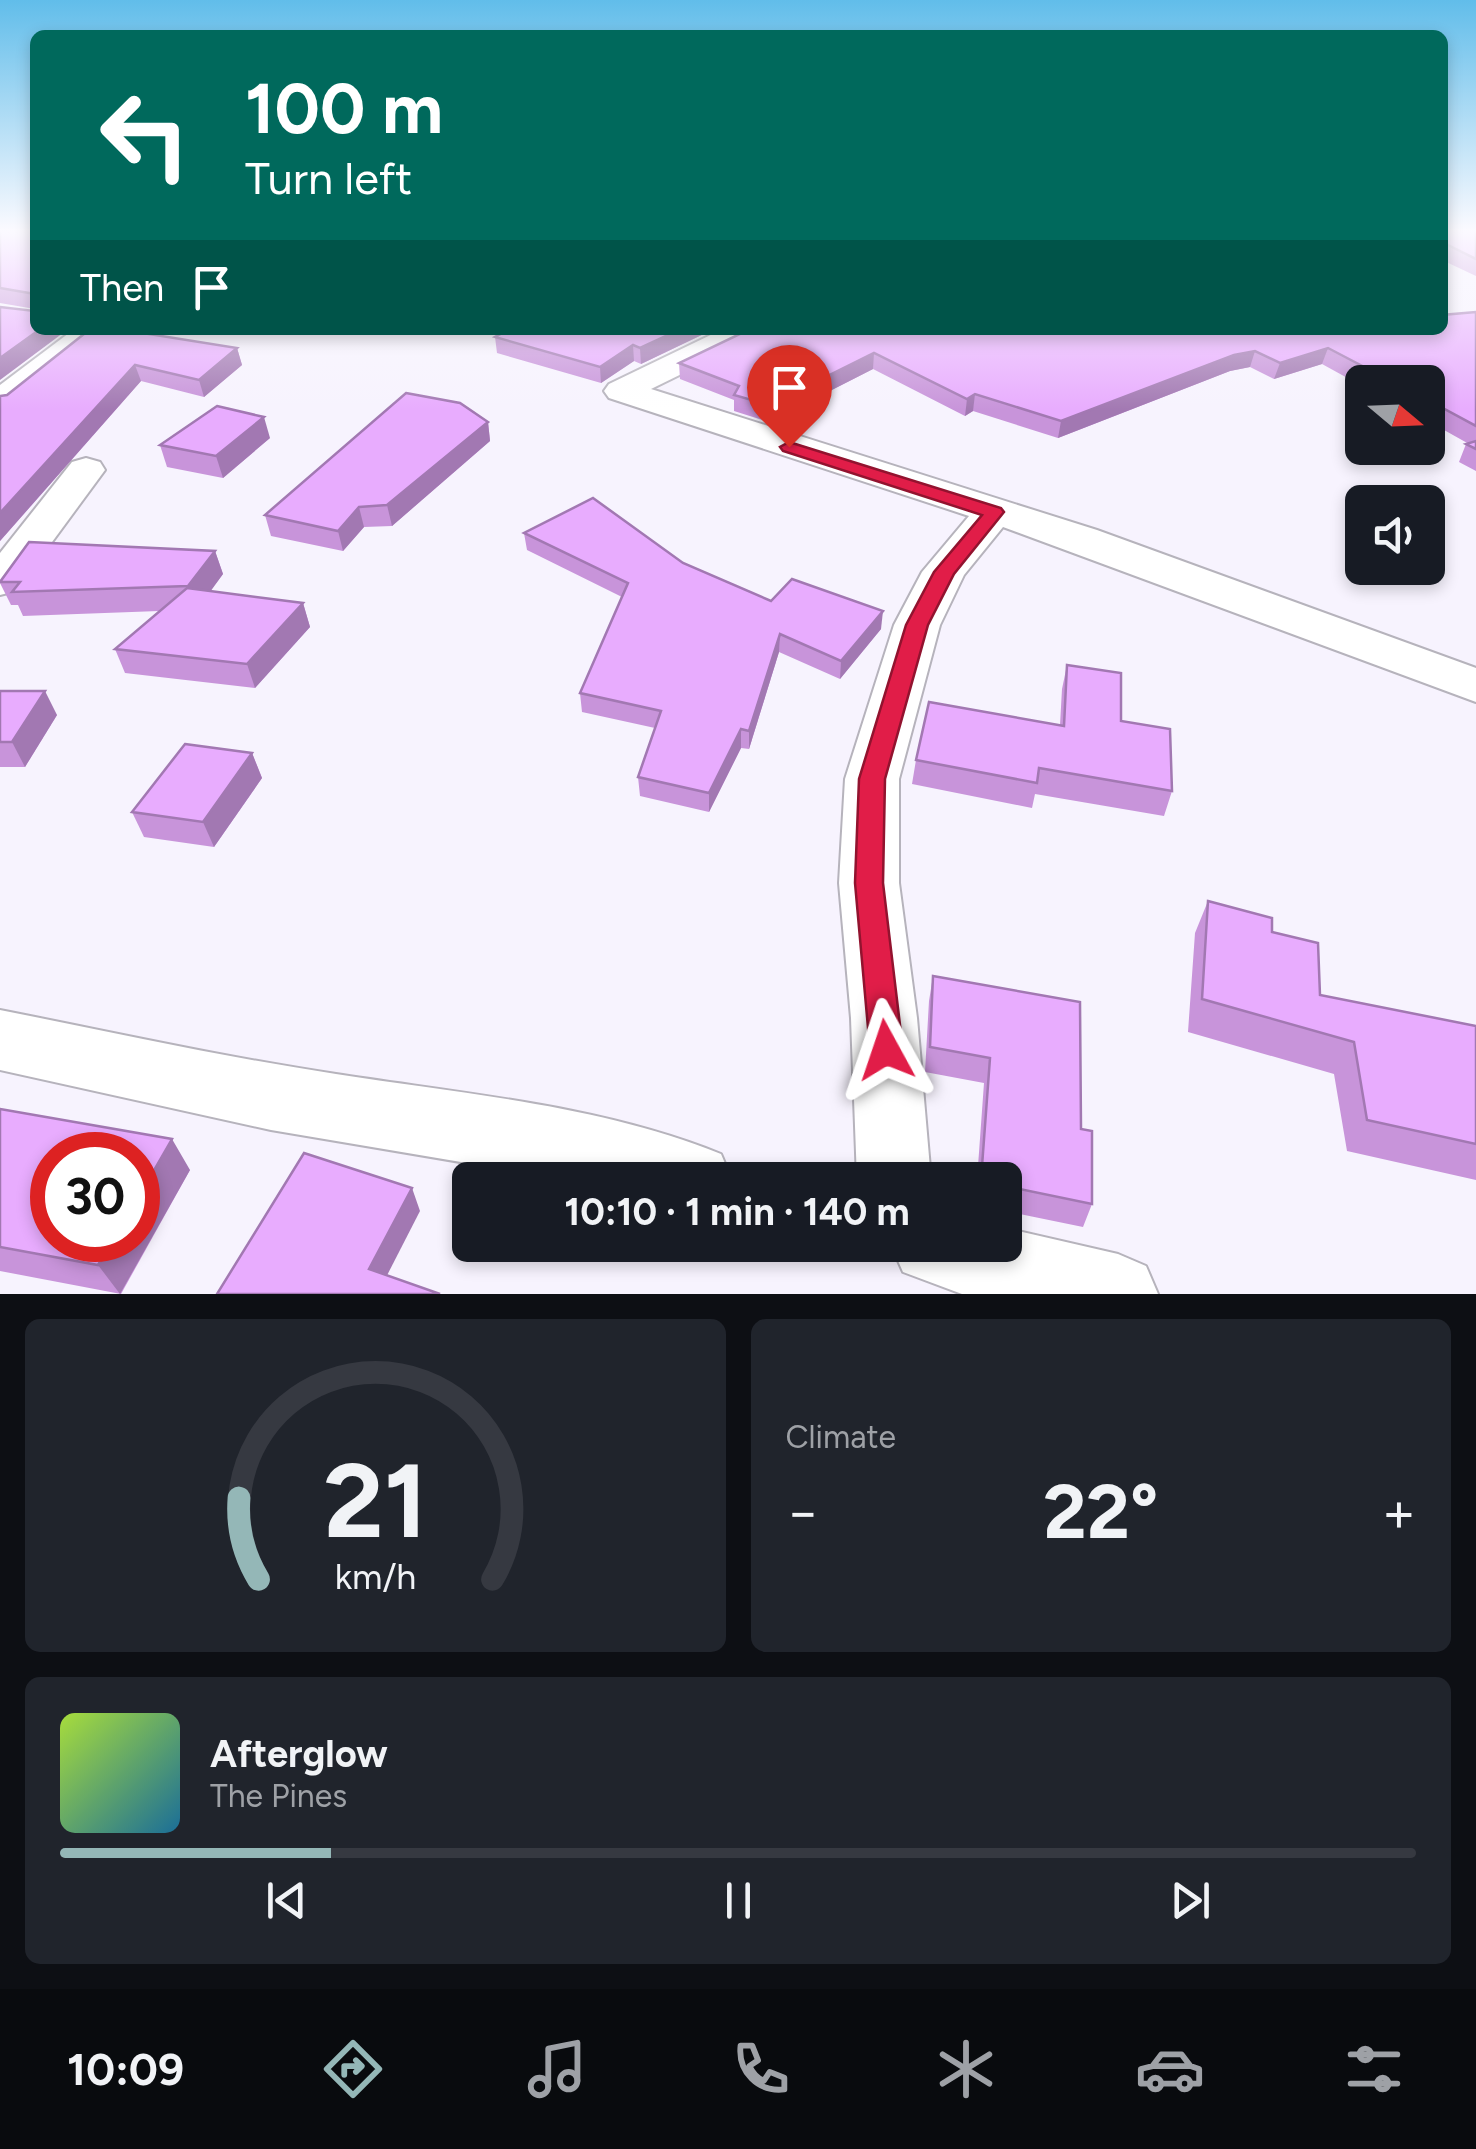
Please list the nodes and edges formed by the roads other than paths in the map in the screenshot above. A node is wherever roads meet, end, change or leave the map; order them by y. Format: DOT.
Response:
graph roads {
  1 [pos="87,335"];
  2 [pos="736,335"];
  3 [pos="0,402"];
  4 [pos="86,470"];
  5 [pos="994,512"];
  6 [pos="0,582"];
  7 [pos="1476,686"];
  8 [pos="0,1040"];
  9 [pos="627,1162"];
  10 [pos="893,1162"];
  11 [pos="977,1269"];
  12 [pos="1118,1294"];
  1 -- 3 [label="street"];
  2 -- 5 [label="street"];
  4 -- 6 [label="street"];
  5 -- 7 [label="street"];
  5 -- 10 [label="street"];
  8 -- 9 [label="street"];
  11 -- 12 [label="street"];
}
